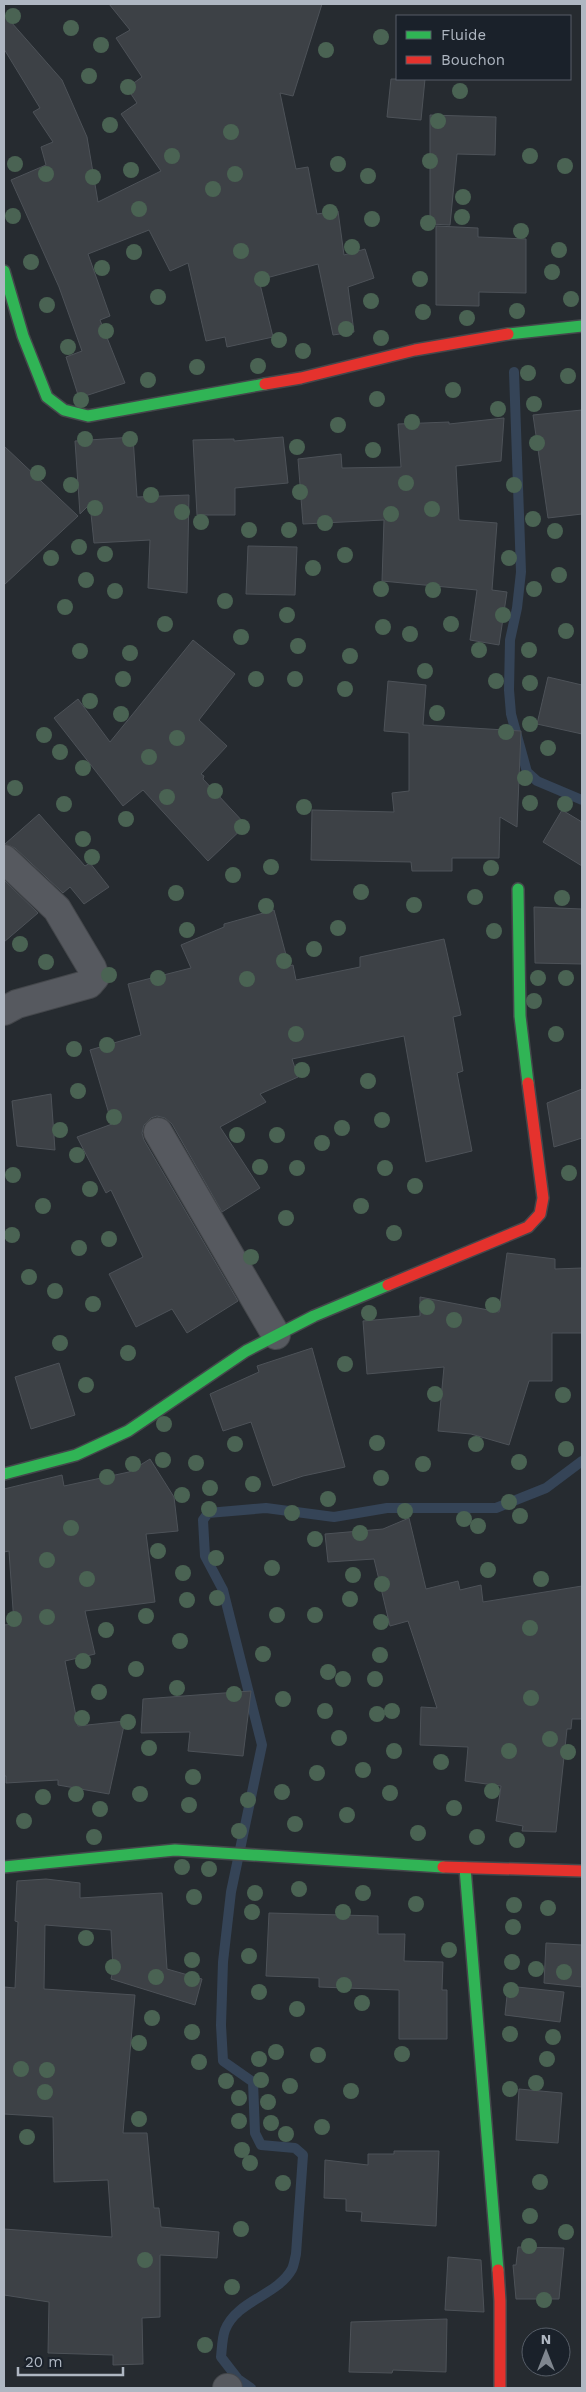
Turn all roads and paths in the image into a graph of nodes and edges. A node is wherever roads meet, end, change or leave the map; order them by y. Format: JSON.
{"nodes":[{"id":1,"x":4,"y":272,"type":"edge"},
{"id":2,"x":582,"y":326,"type":"edge"},
{"id":3,"x":4,"y":859,"type":"edge"},
{"id":4,"x":518,"y":889,"type":"dead end"},
{"id":5,"x":4,"y":1011,"type":"edge"},
{"id":6,"x":158,"y":1132,"type":"dead end"},
{"id":7,"x":276,"y":1335,"type":"junction"},
{"id":8,"x":4,"y":1474,"type":"edge"},
{"id":9,"x":4,"y":1867,"type":"edge"},
{"id":10,"x":465,"y":1868,"type":"junction"},
{"id":11,"x":582,"y":1871,"type":"edge"},
{"id":12,"x":500,"y":2388,"type":"edge"}],
"edges":[{"from":1,"to":2,"type":"street"},
{"from":3,"to":5,"type":"street"},
{"from":4,"to":7,"type":"street"},
{"from":6,"to":7,"type":"street"},
{"from":7,"to":8,"type":"street"},
{"from":9,"to":10,"type":"street"},
{"from":10,"to":11,"type":"street"},
{"from":10,"to":12,"type":"street"}]}
